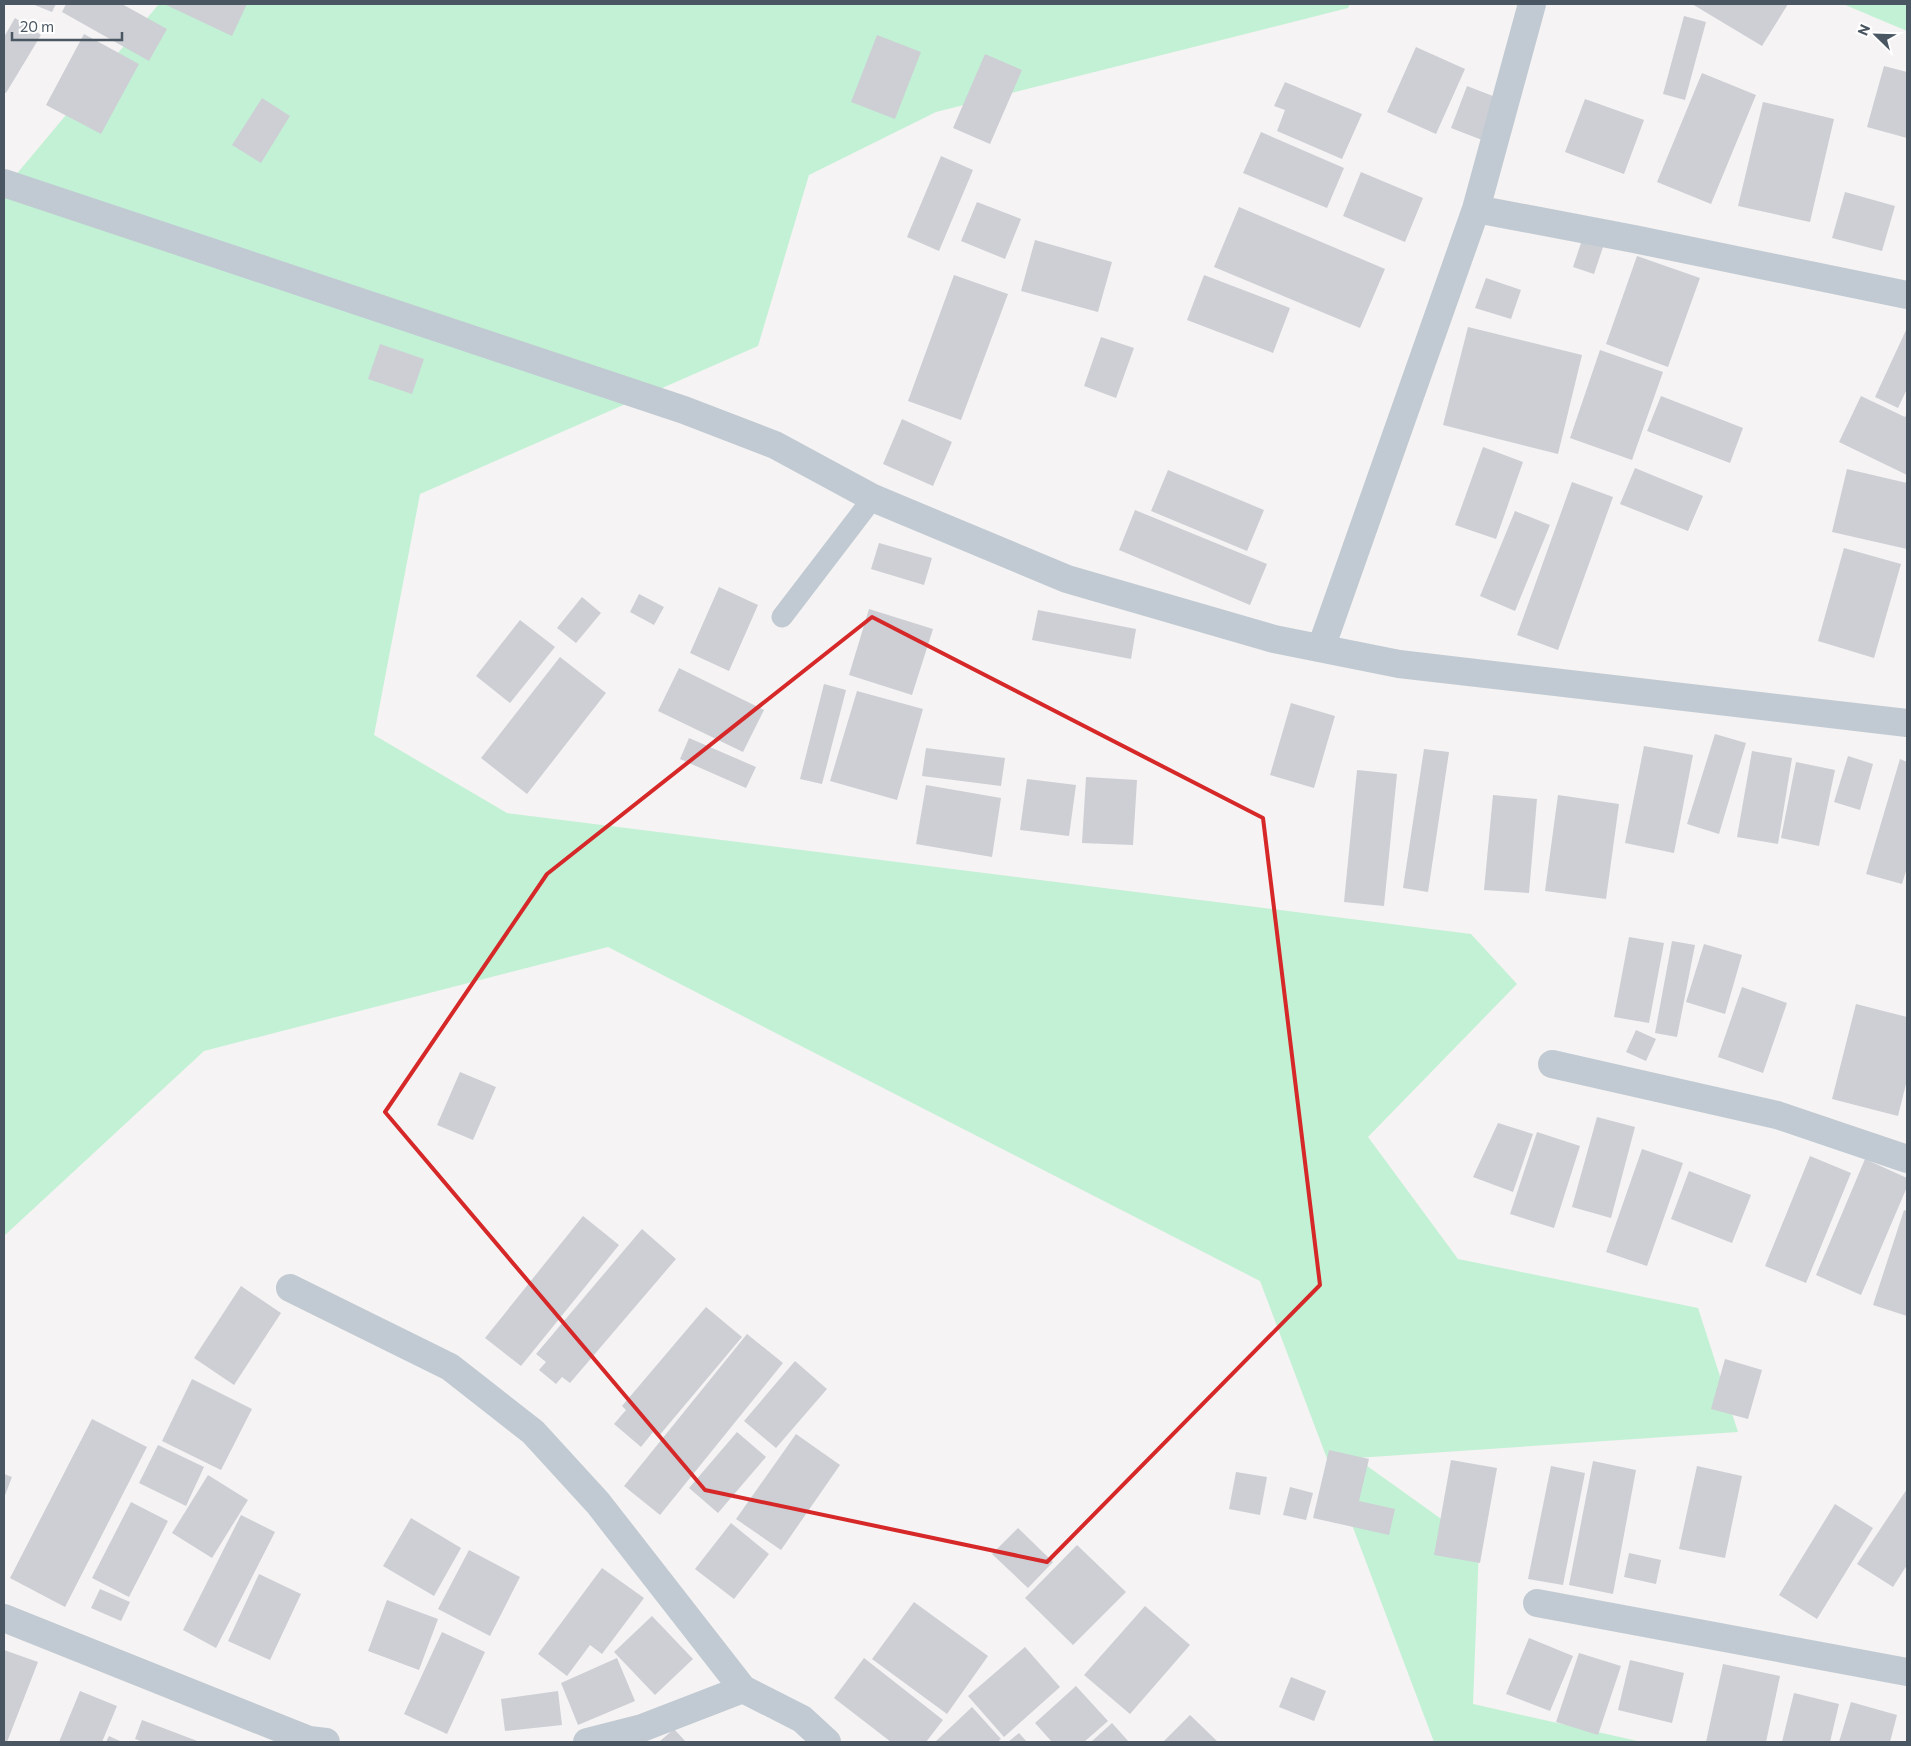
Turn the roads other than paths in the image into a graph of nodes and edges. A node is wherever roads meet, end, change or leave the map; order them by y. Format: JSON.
{"nodes":[{"id":1,"x":1532,"y":4,"type":"edge"},
{"id":2,"x":4,"y":183,"type":"edge"},
{"id":3,"x":1476,"y":209,"type":"junction"},
{"id":4,"x":1907,"y":295,"type":"edge"},
{"id":5,"x":873,"y":498,"type":"junction"},
{"id":6,"x":782,"y":617,"type":"dead end"},
{"id":7,"x":1321,"y":648,"type":"junction"},
{"id":8,"x":1907,"y":723,"type":"edge"},
{"id":9,"x":1552,"y":1064,"type":"dead end"},
{"id":10,"x":1907,"y":1159,"type":"edge"},
{"id":11,"x":290,"y":1288,"type":"dead end"},
{"id":12,"x":1537,"y":1604,"type":"dead end"},
{"id":13,"x":4,"y":1618,"type":"edge"},
{"id":14,"x":1907,"y":1672,"type":"edge"},
{"id":15,"x":743,"y":1689,"type":"junction"},
{"id":16,"x":326,"y":1742,"type":"edge"},
{"id":17,"x":586,"y":1742,"type":"edge"},
{"id":18,"x":827,"y":1742,"type":"edge"}],
"edges":[{"from":1,"to":3,"type":"street"},
{"from":2,"to":5,"type":"street"},
{"from":3,"to":4,"type":"street"},
{"from":3,"to":7,"type":"street"},
{"from":5,"to":6,"type":"lane"},
{"from":5,"to":7,"type":"street"},
{"from":7,"to":8,"type":"street"},
{"from":9,"to":10,"type":"street"},
{"from":11,"to":15,"type":"street"},
{"from":12,"to":14,"type":"street"},
{"from":13,"to":16,"type":"street"},
{"from":15,"to":17,"type":"street"},
{"from":15,"to":18,"type":"street"}]}
